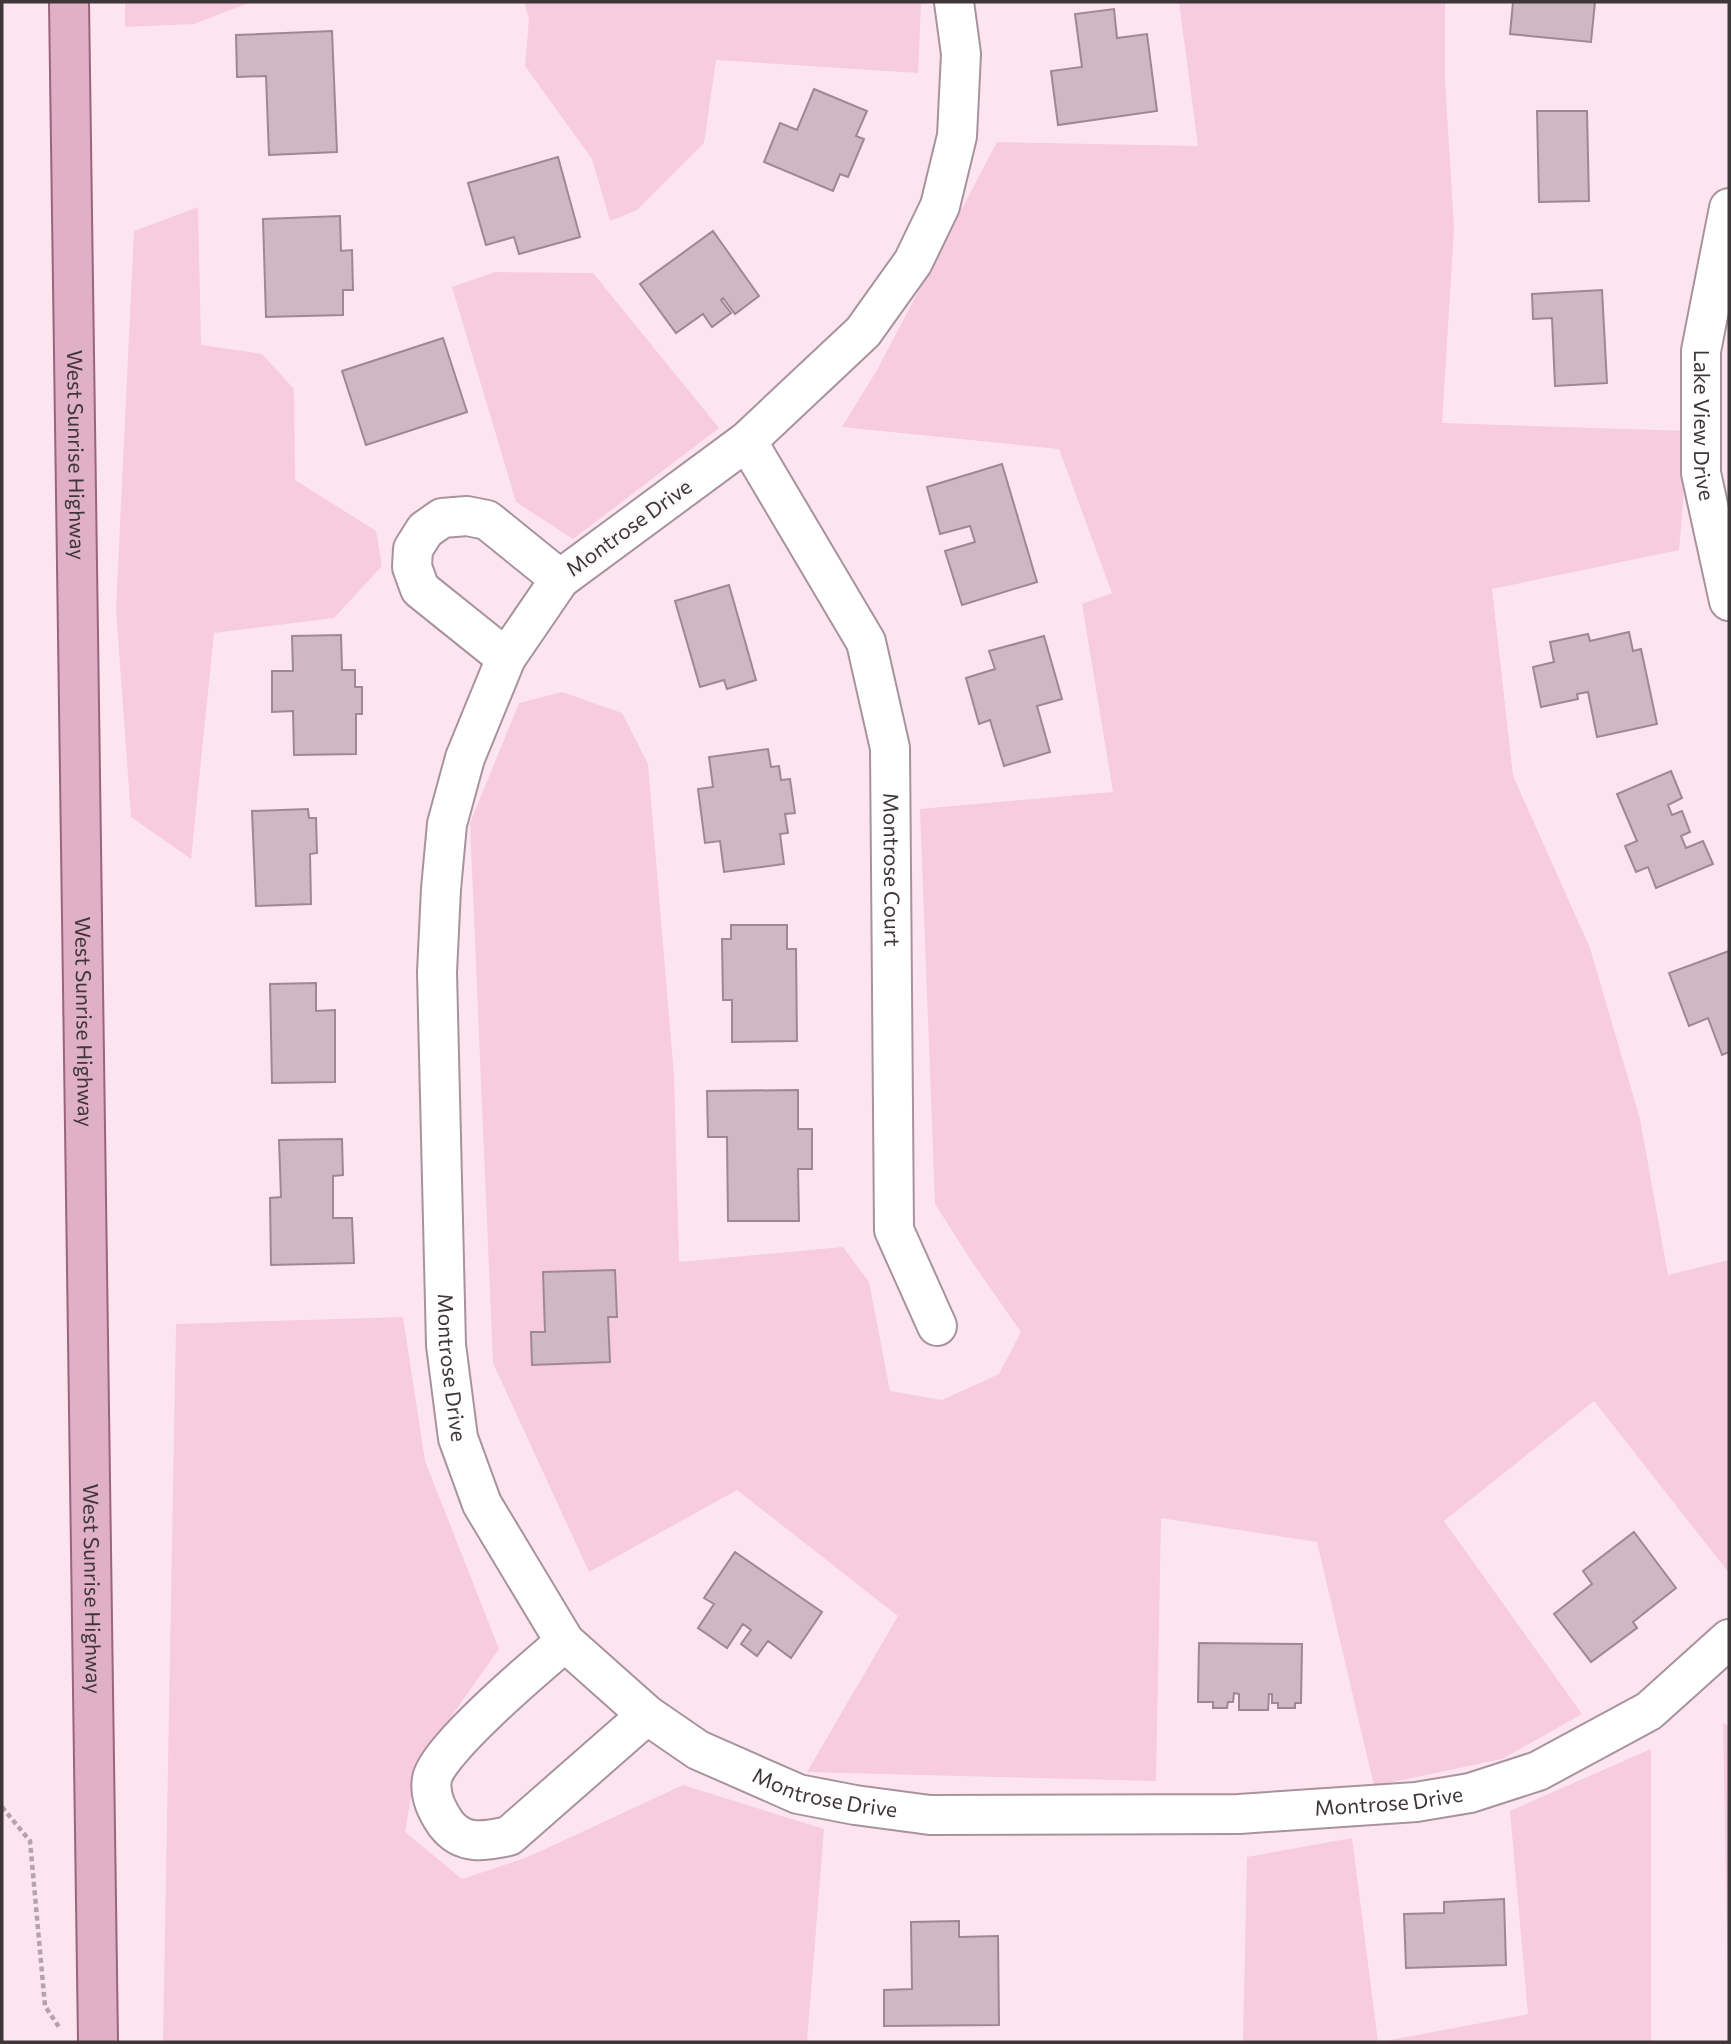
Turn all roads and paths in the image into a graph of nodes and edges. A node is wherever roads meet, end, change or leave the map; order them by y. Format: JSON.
{"nodes":[{"id":1,"x":69,"y":2,"type":"edge"},
{"id":2,"x":954,"y":2,"type":"edge"},
{"id":3,"x":1729,"y":208,"type":"edge"},
{"id":4,"x":747,"y":441,"type":"junction"},
{"id":5,"x":560,"y":579,"type":"junction"},
{"id":6,"x":1729,"y":601,"type":"edge"},
{"id":7,"x":506,"y":658,"type":"junction"},
{"id":8,"x":937,"y":1326,"type":"dead end"},
{"id":9,"x":1728,"y":1641,"type":"edge"},
{"id":10,"x":565,"y":1642,"type":"junction"},
{"id":11,"x":647,"y":1715,"type":"junction"},
{"id":12,"x":2,"y":1807,"type":"edge"},
{"id":13,"x":80,"y":2038,"type":"edge"}],
"edges":[{"from":1,"to":13,"type":"main road","name":"West Sunrise Highway"},
{"from":2,"to":4,"type":"street","name":"Montrose Drive"},
{"from":3,"to":6,"type":"street","name":"Lake View Drive"},
{"from":4,"to":5,"type":"street","name":"Montrose Drive"},
{"from":4,"to":8,"type":"street","name":"Montrose Court"},
{"from":5,"to":7,"type":"street","name":"Montrose Drive"},
{"from":5,"to":7,"type":"street"},
{"from":7,"to":10,"type":"street","name":"Montrose Drive"},
{"from":9,"to":11,"type":"street","name":"Montrose Drive"},
{"from":10,"to":11,"type":"street","name":"Montrose Drive"},
{"from":10,"to":11,"type":"street"},
{"from":12,"to":13,"type":"path"}]}
